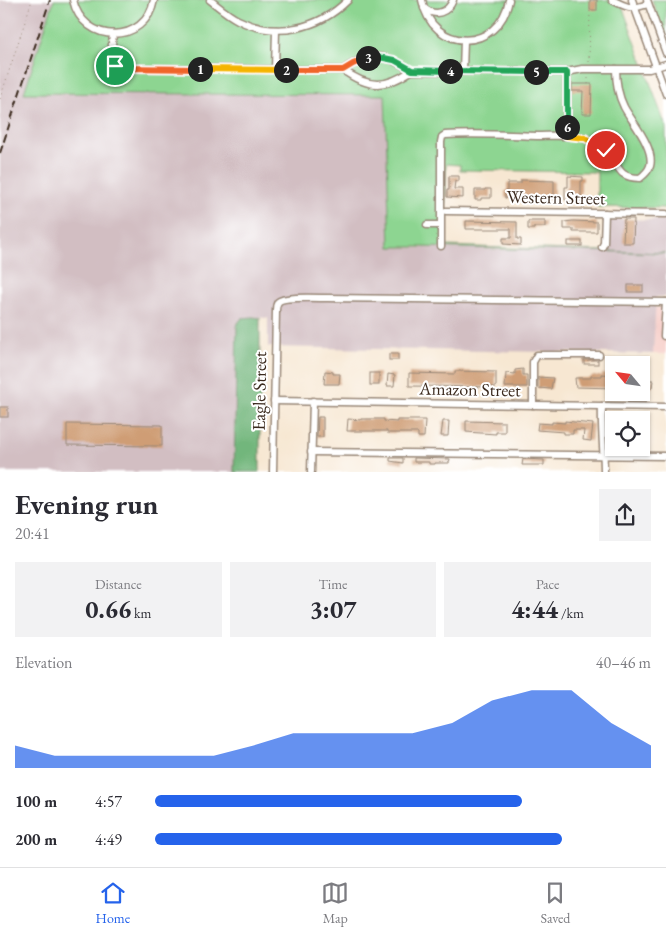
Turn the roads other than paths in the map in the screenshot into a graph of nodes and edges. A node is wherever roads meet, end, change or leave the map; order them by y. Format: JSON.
{"nodes":[{"id":1,"x":73,"y":0,"type":"edge"},
{"id":2,"x":154,"y":0,"type":"edge"},
{"id":3,"x":210,"y":0,"type":"edge"},
{"id":4,"x":348,"y":0,"type":"edge"},
{"id":5,"x":453,"y":0,"type":"edge"},
{"id":6,"x":509,"y":0,"type":"edge"},
{"id":7,"x":612,"y":0,"type":"edge"},
{"id":8,"x":632,"y":0,"type":"edge"},
{"id":9,"x":648,"y":2,"type":"edge"},
{"id":10,"x":423,"y":3,"type":"edge"},
{"id":11,"x":635,"y":8,"type":"junction"},
{"id":12,"x":276,"y":30,"type":"junction"},
{"id":13,"x":113,"y":34,"type":"junction"},
{"id":14,"x":464,"y":40,"type":"junction"},
{"id":15,"x":666,"y":53,"type":"edge"},
{"id":16,"x":666,"y":64,"type":"edge"},
{"id":17,"x":656,"y":67,"type":"junction"},
{"id":18,"x":616,"y":69,"type":"junction"},
{"id":19,"x":275,"y":70,"type":"junction"},
{"id":20,"x":343,"y":70,"type":"junction"},
{"id":21,"x":412,"y":70,"type":"junction"},
{"id":22,"x":462,"y":71,"type":"junction"},
{"id":23,"x":567,"y":72,"type":"junction"},
{"id":24,"x":666,"y":94,"type":"edge"},
{"id":25,"x":567,"y":136,"type":"junction"},
{"id":26,"x":446,"y":211,"type":"dead end"},
{"id":27,"x":605,"y":213,"type":"junction"},
{"id":28,"x":666,"y":214,"type":"edge"},
{"id":29,"x":428,"y":224,"type":"dead end"},
{"id":30,"x":440,"y":225,"type":"junction"},
{"id":31,"x":441,"y":246,"type":"dead end"},
{"id":32,"x":602,"y":247,"type":"dead end"},
{"id":33,"x":666,"y":302,"type":"edge"},
{"id":34,"x":664,"y":336,"type":"dead end"},
{"id":35,"x":599,"y":355,"type":"dead end"},
{"id":36,"x":274,"y":401,"type":"junction"},
{"id":37,"x":313,"y":401,"type":"junction"},
{"id":38,"x":533,"y":405,"type":"junction"},
{"id":39,"x":602,"y":406,"type":"junction"},
{"id":40,"x":666,"y":407,"type":"edge"},
{"id":41,"x":312,"y":452,"type":"junction"},
{"id":42,"x":604,"y":456,"type":"junction"},
{"id":43,"x":666,"y":456,"type":"edge"},
{"id":44,"x":273,"y":472,"type":"edge"},
{"id":45,"x":311,"y":472,"type":"edge"},
{"id":46,"x":604,"y":472,"type":"edge"}],
"edges":[{"from":1,"to":13,"type":"street"},
{"from":2,"to":13,"type":"street"},
{"from":3,"to":12,"type":"street"},
{"from":4,"to":12,"type":"street"},
{"from":5,"to":10,"type":"street"},
{"from":6,"to":14,"type":"street"},
{"from":7,"to":11,"type":"street"},
{"from":8,"to":11,"type":"street"},
{"from":9,"to":11,"type":"street"},
{"from":9,"to":15,"type":"street"},
{"from":10,"to":14,"type":"street"},
{"from":11,"to":17,"type":"street"},
{"from":12,"to":19,"type":"street"},
{"from":13,"to":19,"type":"street"},
{"from":14,"to":22,"type":"street"},
{"from":16,"to":17,"type":"street"},
{"from":17,"to":18,"type":"street"},
{"from":17,"to":24,"type":"street"},
{"from":18,"to":23,"type":"street"},
{"from":18,"to":25,"type":"street"},
{"from":19,"to":20,"type":"street"},
{"from":20,"to":21,"type":"street"},
{"from":20,"to":21,"type":"street"},
{"from":21,"to":22,"type":"street"},
{"from":22,"to":23,"type":"street"},
{"from":23,"to":25,"type":"street"},
{"from":25,"to":30,"type":"street"},
{"from":26,"to":27,"type":"street","name":"Western Street"},
{"from":27,"to":28,"type":"street","name":"Western Street"},
{"from":27,"to":32,"type":"street"},
{"from":29,"to":30,"type":"street"},
{"from":30,"to":31,"type":"street"},
{"from":33,"to":34,"type":"street"},
{"from":33,"to":36,"type":"street","name":"Eagle Street"},
{"from":35,"to":38,"type":"street"},
{"from":36,"to":37,"type":"street","name":"Amazon Street"},
{"from":36,"to":44,"type":"street","name":"Eagle Street"},
{"from":37,"to":38,"type":"street","name":"Amazon Street"},
{"from":37,"to":41,"type":"street"},
{"from":38,"to":39,"type":"street","name":"Amazon Street"},
{"from":39,"to":40,"type":"street","name":"Amazon Street"},
{"from":39,"to":42,"type":"street"},
{"from":41,"to":42,"type":"street"},
{"from":41,"to":45,"type":"street"},
{"from":42,"to":43,"type":"street"},
{"from":42,"to":46,"type":"street"}]}
